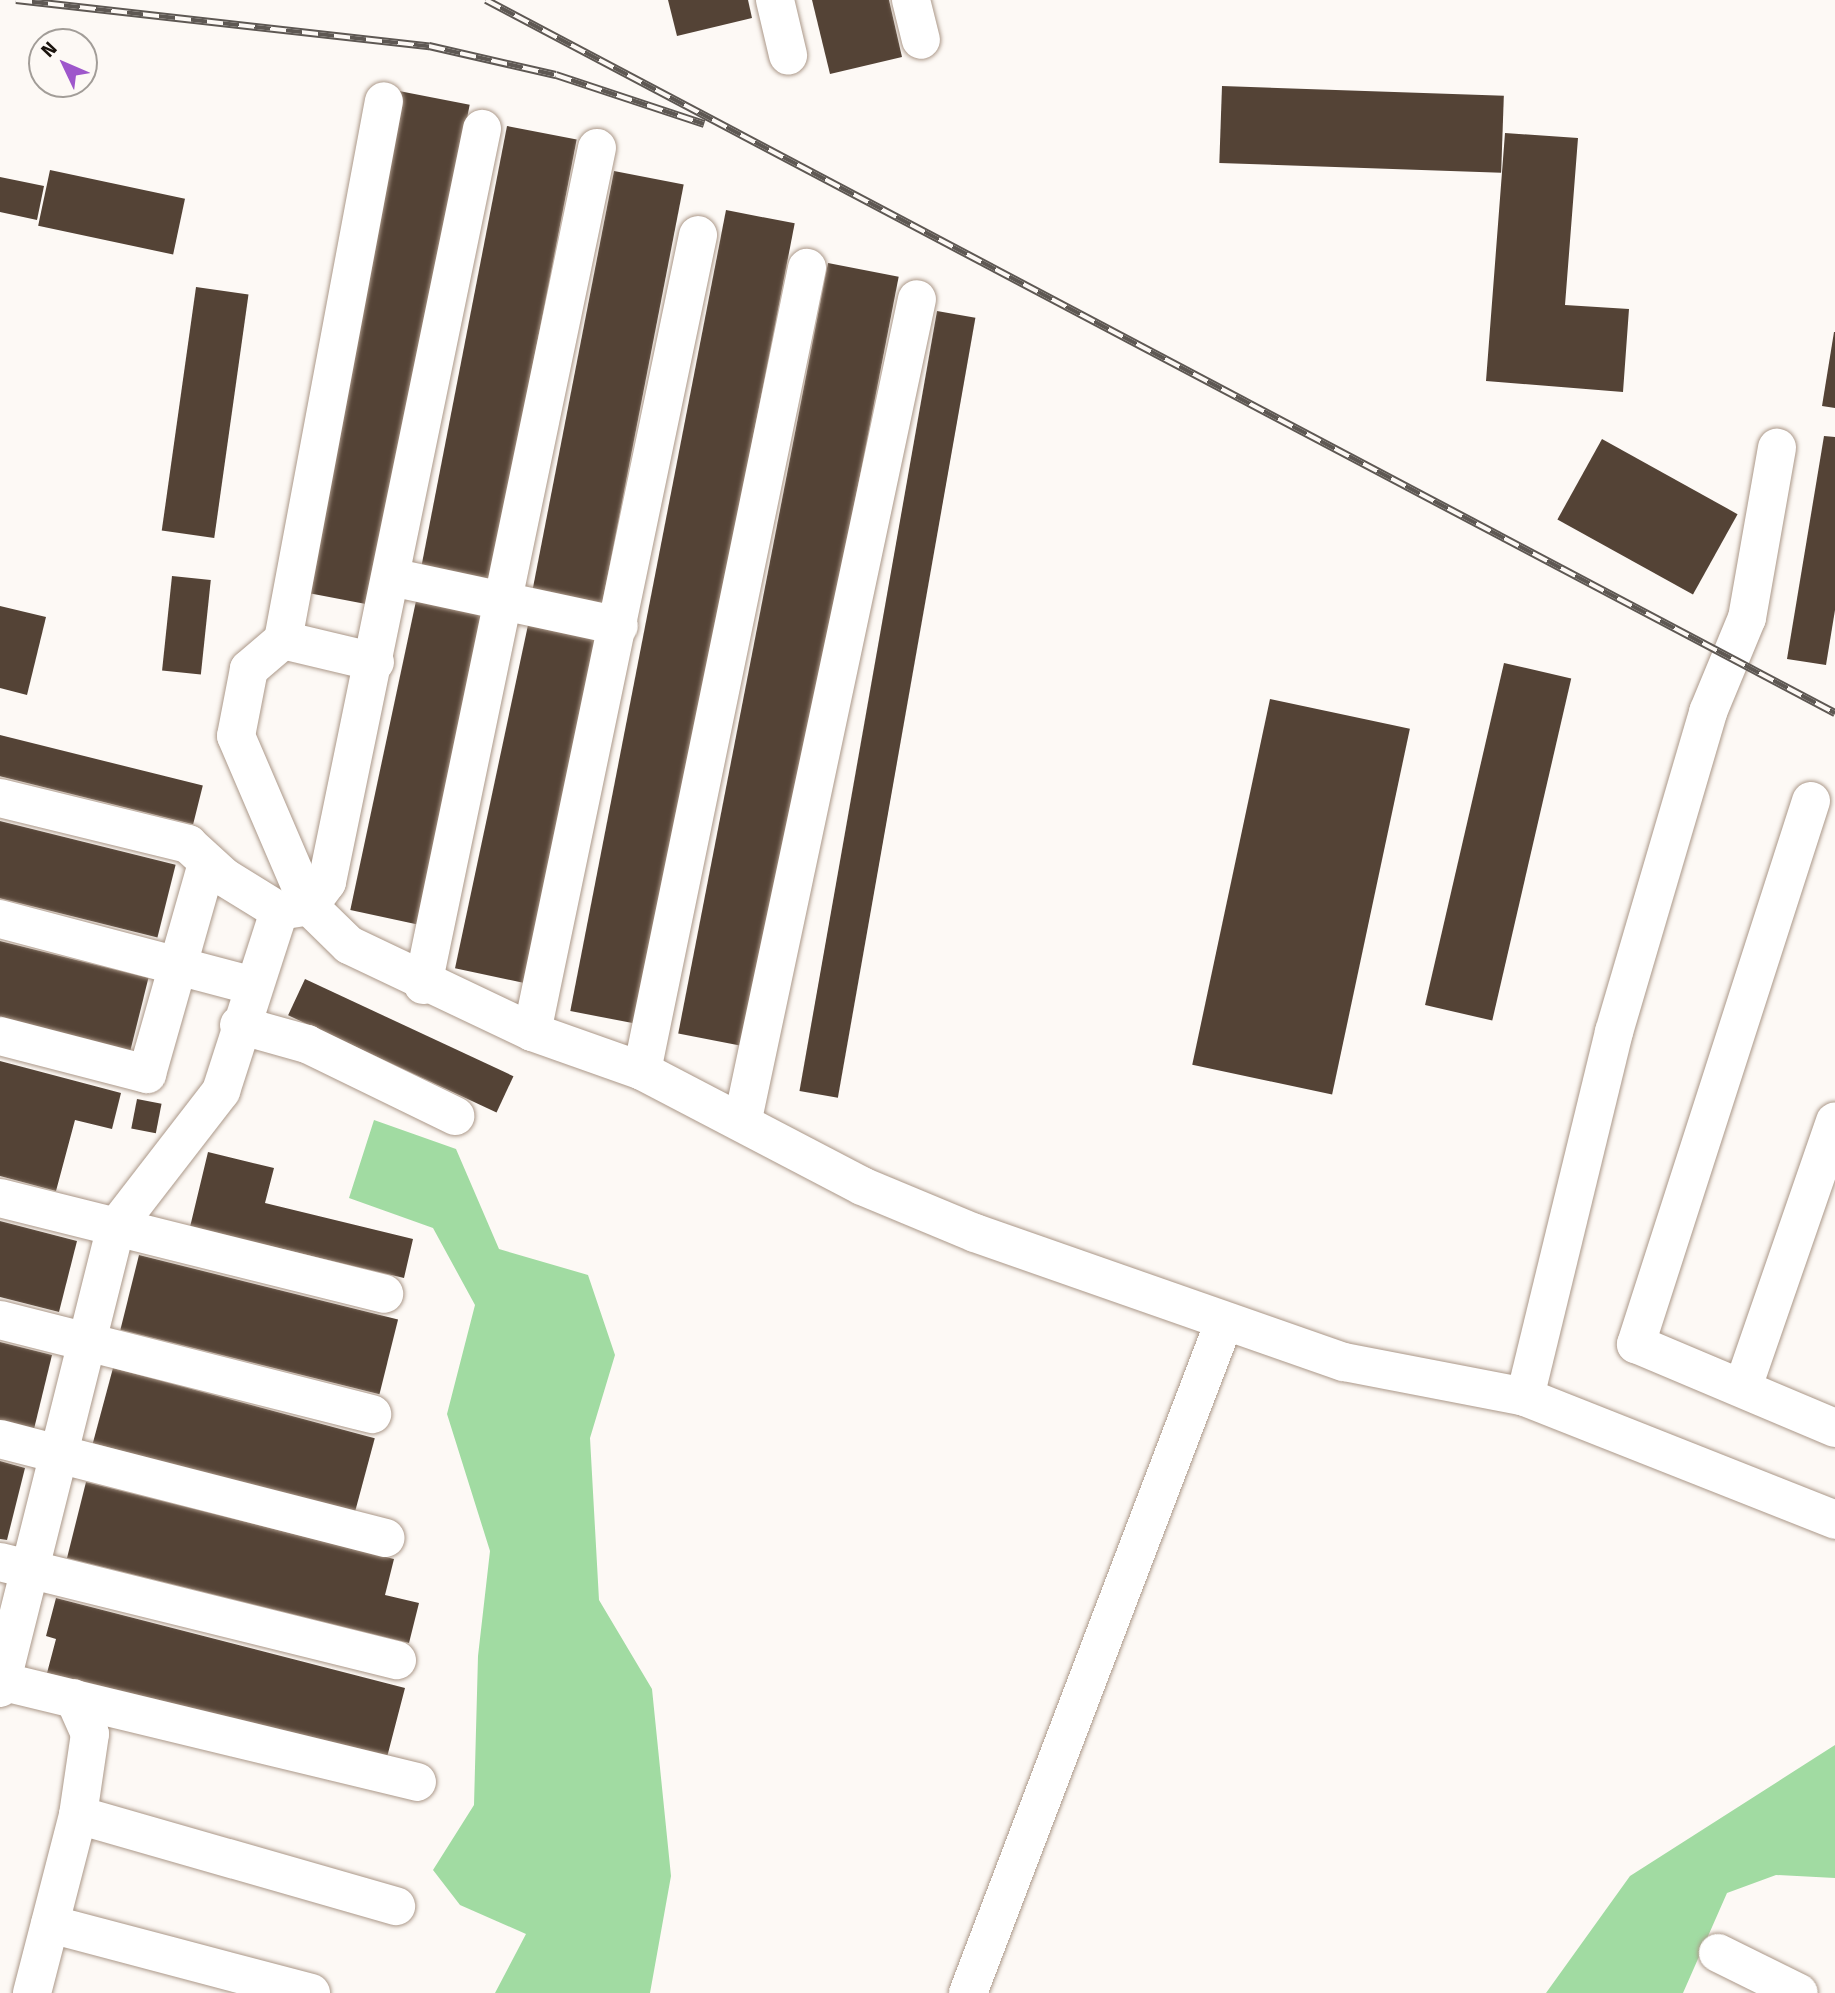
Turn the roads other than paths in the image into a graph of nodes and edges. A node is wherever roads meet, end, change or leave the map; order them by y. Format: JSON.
{"nodes":[{"id":1,"x":775,"y":0,"type":"edge"},
{"id":2,"x":912,"y":0,"type":"edge"},
{"id":3,"x":921,"y":40,"type":"dead end"},
{"id":4,"x":788,"y":55,"type":"dead end"},
{"id":5,"x":384,"y":101,"type":"dead end"},
{"id":6,"x":482,"y":129,"type":"dead end"},
{"id":7,"x":597,"y":148,"type":"dead end"},
{"id":8,"x":698,"y":235,"type":"dead end"},
{"id":9,"x":807,"y":268,"type":"dead end"},
{"id":10,"x":917,"y":299,"type":"dead end"},
{"id":11,"x":1777,"y":448,"type":"dead end"},
{"id":12,"x":391,"y":577,"type":"junction"},
{"id":13,"x":501,"y":601,"type":"junction"},
{"id":14,"x":619,"y":626,"type":"junction"},
{"id":15,"x":283,"y":640,"type":"junction"},
{"id":16,"x":375,"y":662,"type":"junction"},
{"id":17,"x":0,"y":798,"type":"edge"},
{"id":18,"x":1811,"y":802,"type":"dead end"},
{"id":19,"x":206,"y":863,"type":"junction"},
{"id":20,"x":294,"y":908,"type":"junction"},
{"id":21,"x":0,"y":919,"type":"edge"},
{"id":22,"x":177,"y":965,"type":"junction"},
{"id":23,"x":250,"y":985,"type":"junction"},
{"id":24,"x":422,"y":985,"type":"junction"},
{"id":25,"x":239,"y":1025,"type":"junction"},
{"id":26,"x":532,"y":1032,"type":"junction"},
{"id":27,"x":0,"y":1036,"type":"edge"},
{"id":28,"x":642,"y":1071,"type":"junction"},
{"id":29,"x":455,"y":1116,"type":"dead end"},
{"id":30,"x":743,"y":1119,"type":"junction"},
{"id":31,"x":1835,"y":1121,"type":"edge"},
{"id":32,"x":0,"y":1198,"type":"edge"},
{"id":33,"x":116,"y":1227,"type":"junction"},
{"id":34,"x":384,"y":1294,"type":"dead end"},
{"id":35,"x":0,"y":1320,"type":"edge"},
{"id":36,"x":1223,"y":1325,"type":"junction"},
{"id":37,"x":87,"y":1343,"type":"junction"},
{"id":38,"x":1743,"y":1387,"type":"junction"},
{"id":39,"x":1525,"y":1397,"type":"junction"},
{"id":40,"x":372,"y":1413,"type":"dead end"},
{"id":41,"x":1835,"y":1428,"type":"edge"},
{"id":42,"x":0,"y":1439,"type":"edge"},
{"id":43,"x":60,"y":1454,"type":"junction"},
{"id":44,"x":1835,"y":1520,"type":"edge"},
{"id":45,"x":385,"y":1538,"type":"dead end"},
{"id":46,"x":15,"y":1566,"type":"edge"},
{"id":47,"x":397,"y":1660,"type":"dead end"},
{"id":48,"x":1,"y":1683,"type":"edge"},
{"id":49,"x":74,"y":1698,"type":"junction"},
{"id":50,"x":417,"y":1782,"type":"dead end"},
{"id":51,"x":78,"y":1815,"type":"junction"},
{"id":52,"x":396,"y":1906,"type":"dead end"},
{"id":53,"x":50,"y":1924,"type":"junction"},
{"id":54,"x":1718,"y":1953,"type":"dead end"},
{"id":55,"x":32,"y":1993,"type":"edge"},
{"id":56,"x":311,"y":1993,"type":"edge"},
{"id":57,"x":968,"y":1993,"type":"edge"},
{"id":58,"x":1799,"y":1993,"type":"edge"}],
"edges":[{"from":1,"to":4,"type":"street"},
{"from":2,"to":3,"type":"street"},
{"from":5,"to":15,"type":"street"},
{"from":6,"to":12,"type":"street"},
{"from":7,"to":13,"type":"street"},
{"from":8,"to":14,"type":"street"},
{"from":9,"to":28,"type":"street"},
{"from":10,"to":30,"type":"street"},
{"from":11,"to":39,"type":"street"},
{"from":12,"to":13,"type":"street"},
{"from":12,"to":16,"type":"street"},
{"from":13,"to":14,"type":"street"},
{"from":13,"to":24,"type":"street"},
{"from":14,"to":26,"type":"street"},
{"from":15,"to":16,"type":"street"},
{"from":15,"to":20,"type":"street"},
{"from":16,"to":20,"type":"street"},
{"from":17,"to":19,"type":"street"},
{"from":18,"to":38,"type":"street"},
{"from":19,"to":20,"type":"street"},
{"from":19,"to":22,"type":"street"},
{"from":20,"to":23,"type":"street"},
{"from":20,"to":24,"type":"street"},
{"from":21,"to":22,"type":"street"},
{"from":22,"to":23,"type":"street"},
{"from":22,"to":27,"type":"street"},
{"from":23,"to":25,"type":"street"},
{"from":24,"to":26,"type":"street"},
{"from":25,"to":29,"type":"street"},
{"from":25,"to":33,"type":"street"},
{"from":26,"to":28,"type":"street"},
{"from":28,"to":30,"type":"street"},
{"from":30,"to":36,"type":"street"},
{"from":31,"to":38,"type":"street"},
{"from":32,"to":33,"type":"street"},
{"from":33,"to":34,"type":"street"},
{"from":33,"to":37,"type":"street"},
{"from":35,"to":37,"type":"street"},
{"from":36,"to":39,"type":"street"},
{"from":36,"to":57,"type":"street"},
{"from":37,"to":40,"type":"street"},
{"from":37,"to":43,"type":"street"},
{"from":38,"to":41,"type":"street"},
{"from":39,"to":44,"type":"street"},
{"from":42,"to":43,"type":"street"},
{"from":43,"to":45,"type":"street"},
{"from":43,"to":46,"type":"street"},
{"from":46,"to":47,"type":"street"},
{"from":46,"to":48,"type":"street"},
{"from":48,"to":49,"type":"street"},
{"from":49,"to":50,"type":"street"},
{"from":49,"to":51,"type":"street"},
{"from":51,"to":52,"type":"street"},
{"from":51,"to":53,"type":"street"},
{"from":53,"to":55,"type":"street"},
{"from":53,"to":56,"type":"street"},
{"from":54,"to":58,"type":"street"}]}
